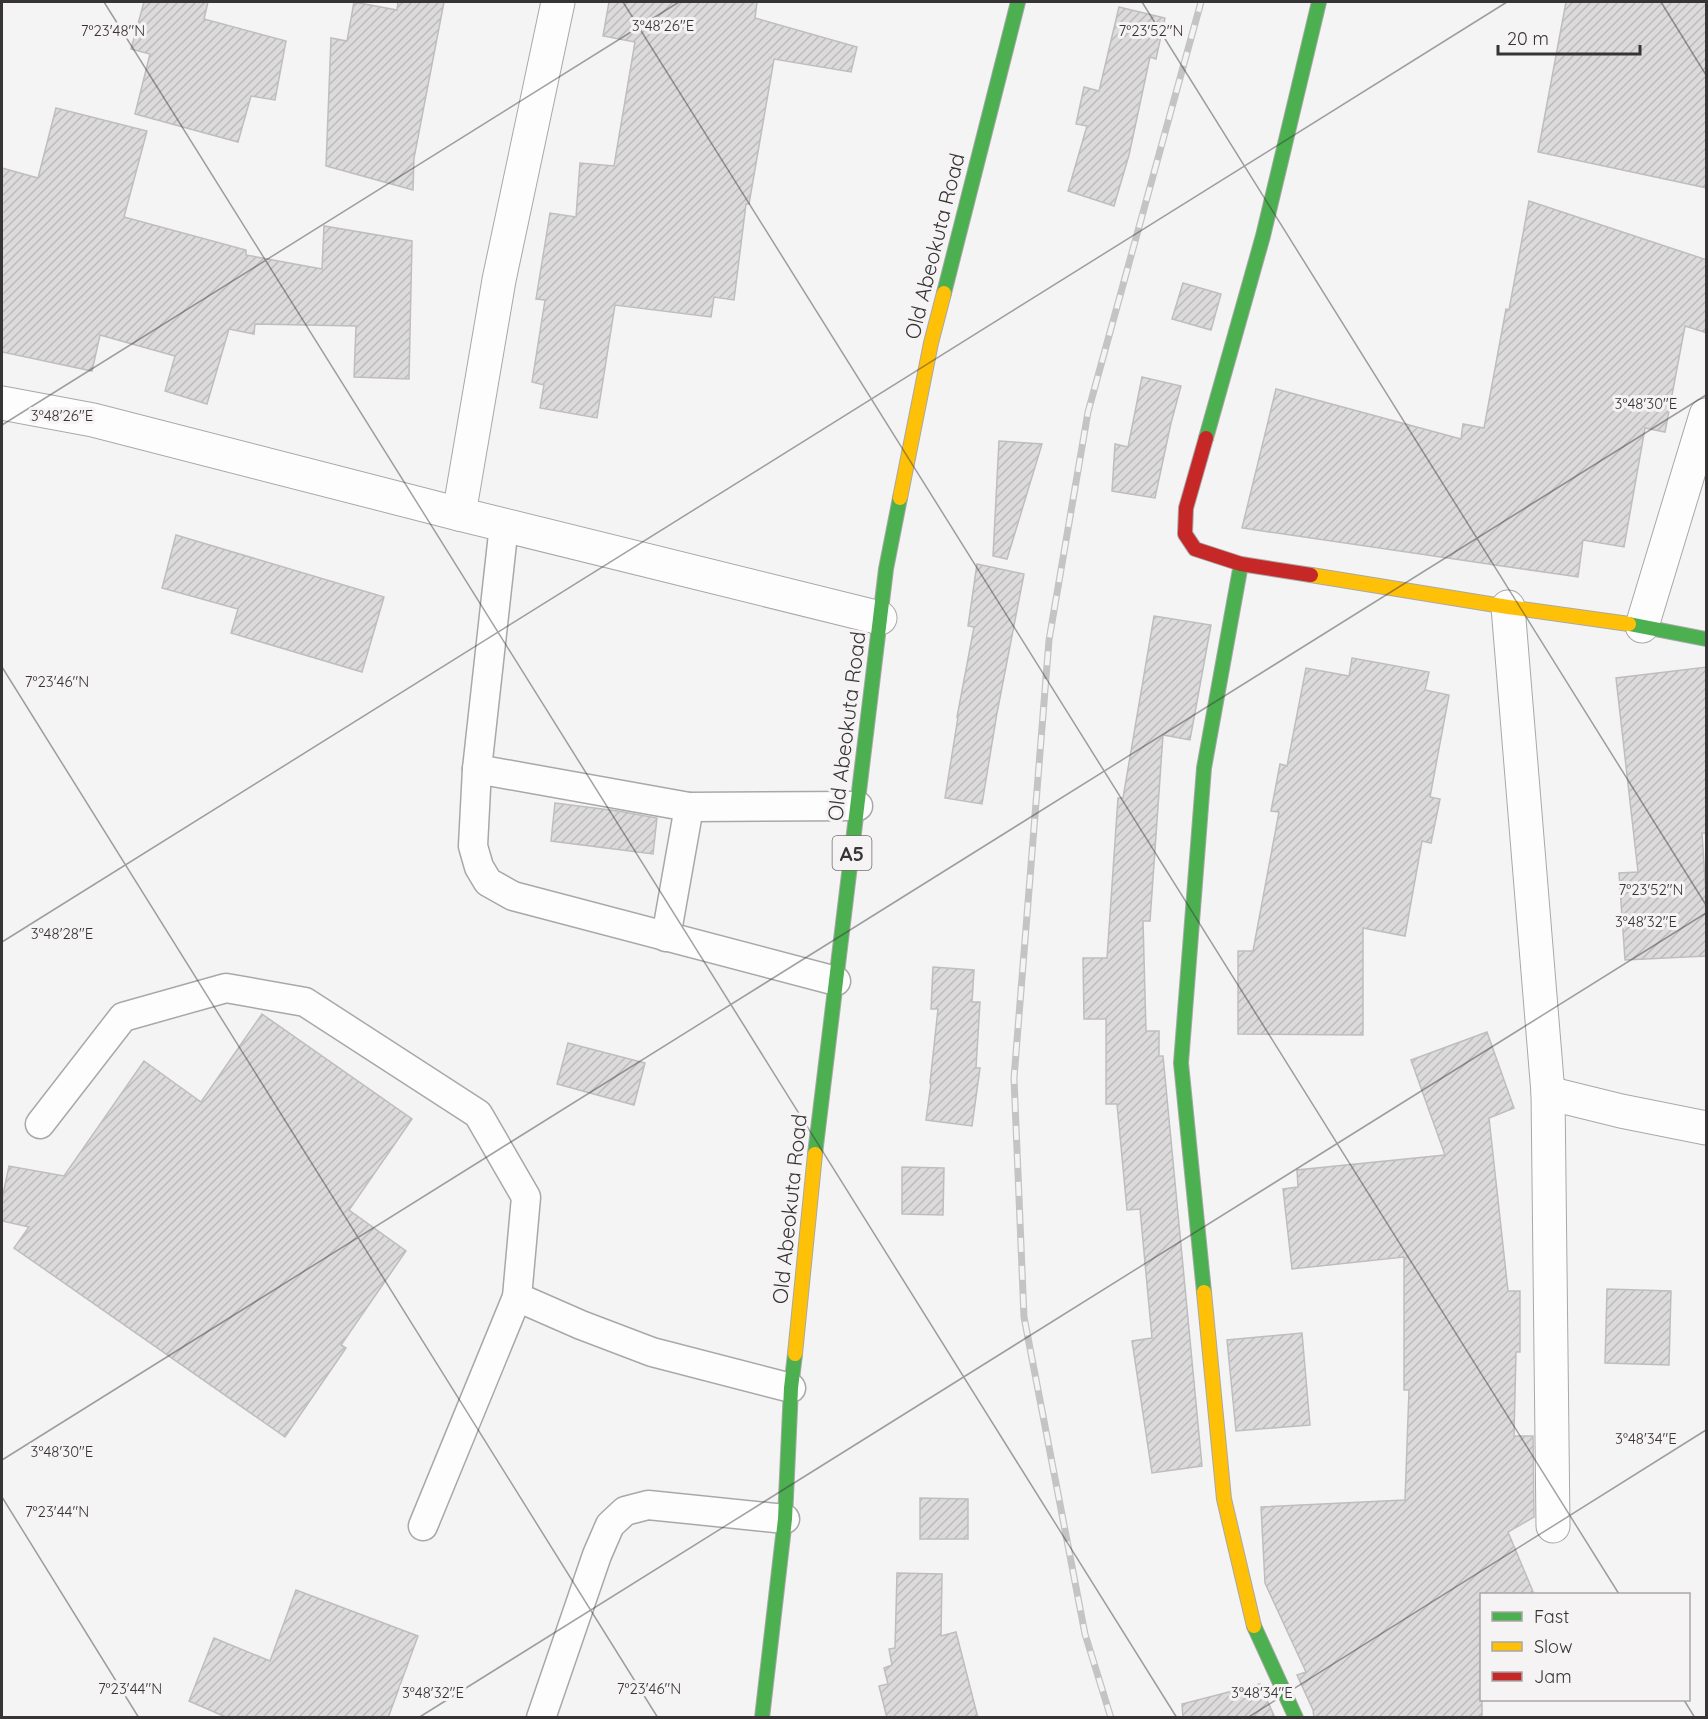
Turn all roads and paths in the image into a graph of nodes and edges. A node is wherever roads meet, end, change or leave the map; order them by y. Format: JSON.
{"nodes":[{"id":1,"x":558,"y":2,"type":"edge"},
{"id":2,"x":1018,"y":2,"type":"edge"},
{"id":3,"x":1319,"y":2,"type":"edge"},
{"id":4,"x":2,"y":403,"type":"edge"},
{"id":5,"x":1707,"y":415,"type":"edge"},
{"id":6,"x":459,"y":514,"type":"junction"},
{"id":7,"x":504,"y":525,"type":"junction"},
{"id":8,"x":1241,"y":564,"type":"junction"},
{"id":9,"x":1508,"y":607,"type":"junction"},
{"id":10,"x":880,"y":618,"type":"junction"},
{"id":11,"x":1642,"y":626,"type":"junction"},
{"id":12,"x":1707,"y":639,"type":"edge"},
{"id":13,"x":477,"y":769,"type":"junction"},
{"id":14,"x":858,"y":806,"type":"junction"},
{"id":15,"x":689,"y":807,"type":"junction"},
{"id":16,"x":666,"y":937,"type":"junction"},
{"id":17,"x":836,"y":981,"type":"junction"},
{"id":18,"x":1548,"y":1092,"type":"junction"},
{"id":19,"x":40,"y":1124,"type":"dead end"},
{"id":20,"x":1707,"y":1128,"type":"edge"},
{"id":21,"x":517,"y":1297,"type":"junction"},
{"id":22,"x":791,"y":1388,"type":"junction"},
{"id":23,"x":785,"y":1519,"type":"junction"},
{"id":24,"x":1553,"y":1526,"type":"dead end"},
{"id":25,"x":423,"y":1527,"type":"dead end"},
{"id":26,"x":541,"y":1718,"type":"edge"},
{"id":27,"x":762,"y":1718,"type":"edge"},
{"id":28,"x":1296,"y":1718,"type":"edge"}],
"edges":[{"from":1,"to":6,"type":"street"},
{"from":2,"to":10,"type":"main road","name":"Old Abeokuta Road","number":"A5"},
{"from":3,"to":8,"type":"main road"},
{"from":4,"to":6,"type":"street"},
{"from":5,"to":11,"type":"street"},
{"from":6,"to":7,"type":"street"},
{"from":7,"to":10,"type":"street"},
{"from":7,"to":13,"type":"lane"},
{"from":8,"to":9,"type":"main road"},
{"from":8,"to":28,"type":"main road"},
{"from":9,"to":11,"type":"main road"},
{"from":9,"to":18,"type":"street"},
{"from":10,"to":14,"type":"main road","name":"Old Abeokuta Road","number":"A5"},
{"from":11,"to":12,"type":"main road"},
{"from":13,"to":15,"type":"lane"},
{"from":13,"to":16,"type":"lane"},
{"from":14,"to":15,"type":"lane"},
{"from":14,"to":17,"type":"main road","name":"Old Abeokuta Road","number":"A5"},
{"from":15,"to":16,"type":"lane"},
{"from":16,"to":17,"type":"lane"},
{"from":17,"to":22,"type":"main road","name":"Old Abeokuta Road","number":"A5"},
{"from":18,"to":20,"type":"street"},
{"from":18,"to":24,"type":"street"},
{"from":19,"to":21,"type":"lane"},
{"from":21,"to":22,"type":"lane"},
{"from":21,"to":25,"type":"lane"},
{"from":22,"to":23,"type":"main road","name":"Old Abeokuta Road","number":"A5"},
{"from":23,"to":26,"type":"lane"},
{"from":23,"to":27,"type":"main road","name":"Old Abeokuta Road","number":"A5"}]}
